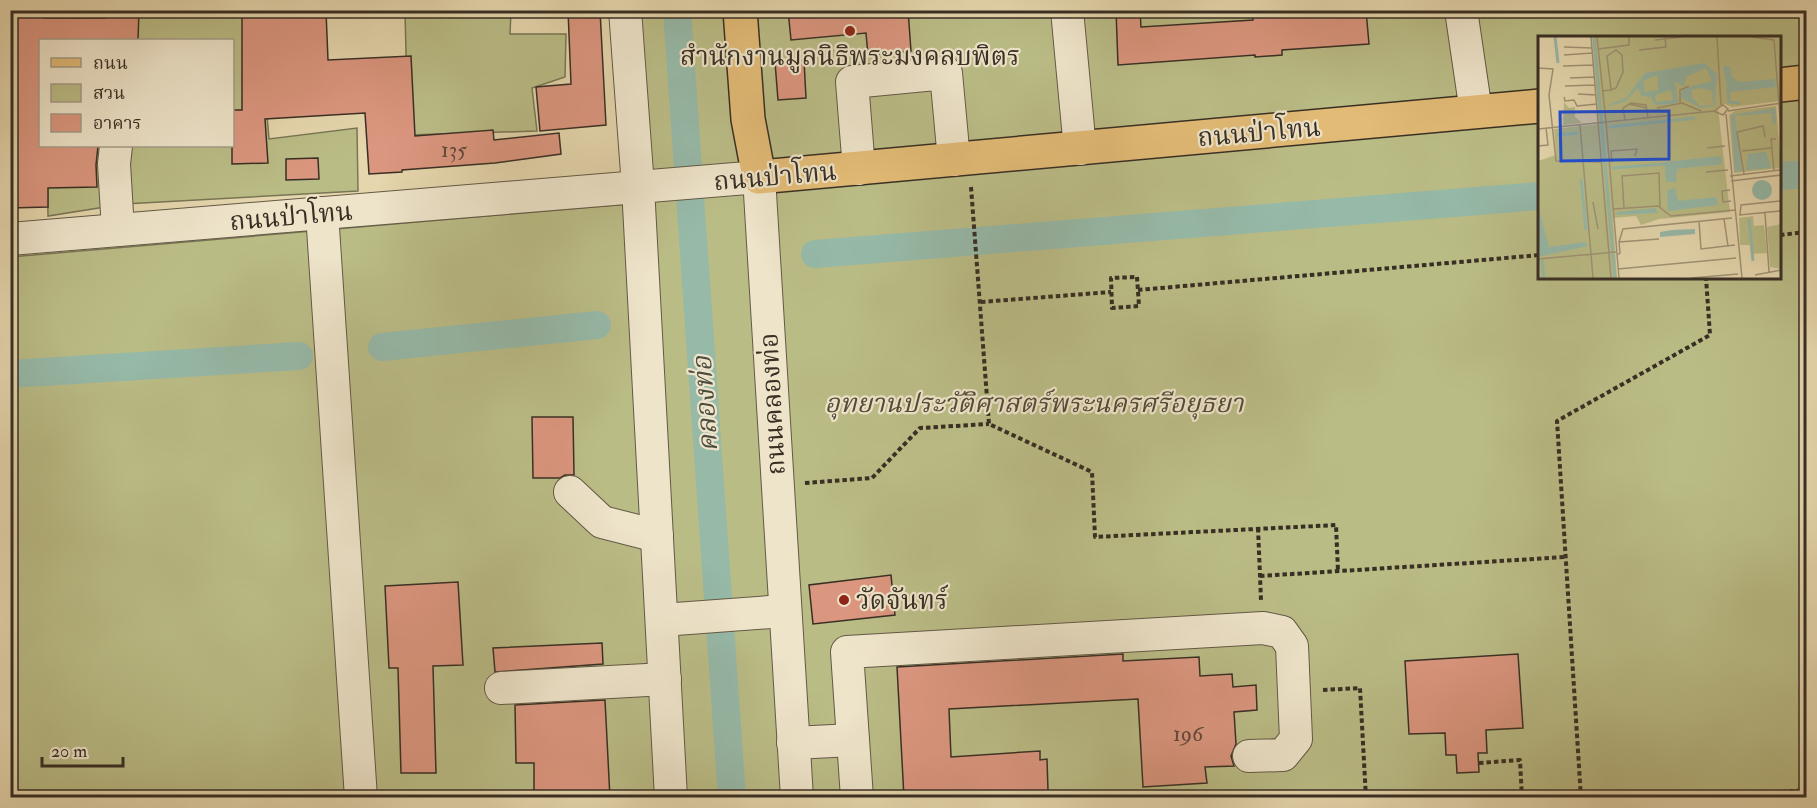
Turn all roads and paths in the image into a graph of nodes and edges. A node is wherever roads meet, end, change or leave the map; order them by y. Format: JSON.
{"nodes":[{"id":1,"x":625,"y":10,"type":"edge"},
{"id":2,"x":740,"y":10,"type":"edge"},
{"id":3,"x":1067,"y":10,"type":"edge"},
{"id":4,"x":1461,"y":10,"type":"edge"},
{"id":5,"x":1806,"y":82,"type":"edge"},
{"id":6,"x":1781,"y":85,"type":"edge"},
{"id":7,"x":1538,"y":106,"type":"edge"},
{"id":8,"x":1476,"y":112,"type":"junction"},
{"id":9,"x":116,"y":147,"type":"edge"},
{"id":10,"x":1080,"y":149,"type":"junction"},
{"id":11,"x":954,"y":160,"type":"junction"},
{"id":12,"x":859,"y":169,"type":"junction"},
{"id":13,"x":745,"y":179,"type":"junction"},
{"id":14,"x":645,"y":186,"type":"junction"},
{"id":15,"x":322,"y":213,"type":"junction"},
{"id":16,"x":974,"y":218,"type":"dead end"},
{"id":17,"x":118,"y":230,"type":"junction"},
{"id":18,"x":1806,"y":232,"type":"edge"},
{"id":19,"x":1781,"y":235,"type":"edge"},
{"id":20,"x":10,"y":239,"type":"edge"},
{"id":21,"x":1538,"y":255,"type":"edge"},
{"id":22,"x":1706,"y":279,"type":"edge"},
{"id":23,"x":1138,"y":290,"type":"junction"},
{"id":24,"x":1112,"y":292,"type":"junction"},
{"id":25,"x":981,"y":302,"type":"junction"},
{"id":26,"x":989,"y":424,"type":"junction"},
{"id":27,"x":777,"y":485,"type":"junction"},
{"id":28,"x":570,"y":492,"type":"dead end"},
{"id":29,"x":1258,"y":528,"type":"junction"},
{"id":30,"x":657,"y":536,"type":"junction"},
{"id":31,"x":1565,"y":557,"type":"junction"},
{"id":32,"x":1338,"y":571,"type":"junction"},
{"id":33,"x":1260,"y":576,"type":"junction"},
{"id":34,"x":776,"y":612,"type":"junction"},
{"id":35,"x":669,"y":620,"type":"junction"},
{"id":36,"x":1263,"y":628,"type":"junction"},
{"id":37,"x":664,"y":679,"type":"junction"},
{"id":38,"x":501,"y":688,"type":"dead end"},
{"id":39,"x":1294,"y":692,"type":"junction"},
{"id":40,"x":853,"y":740,"type":"junction"},
{"id":41,"x":794,"y":743,"type":"junction"},
{"id":42,"x":1249,"y":756,"type":"dead end"},
{"id":43,"x":1479,"y":763,"type":"dead end"},
{"id":44,"x":1806,"y":790,"type":"edge"},
{"id":45,"x":361,"y":798,"type":"edge"},
{"id":46,"x":671,"y":798,"type":"edge"},
{"id":47,"x":797,"y":798,"type":"edge"},
{"id":48,"x":857,"y":798,"type":"edge"},
{"id":49,"x":1366,"y":798,"type":"edge"},
{"id":50,"x":1522,"y":798,"type":"edge"},
{"id":51,"x":1581,"y":798,"type":"edge"},
{"id":52,"x":1707,"y":798,"type":"edge"}],
"edges":[{"from":1,"to":14,"type":"street"},
{"from":2,"to":13,"type":"main road","name":"ถนนคลองท่อ"},
{"from":3,"to":10,"type":"street"},
{"from":4,"to":8,"type":"street"},
{"from":5,"to":6,"type":"main road"},
{"from":7,"to":8,"type":"main road","name":"ถนนป่าโทน"},
{"from":8,"to":10,"type":"main road","name":"ถนนป่าโทน"},
{"from":9,"to":17,"type":"street"},
{"from":10,"to":11,"type":"main road","name":"ถนนป่าโทน"},
{"from":11,"to":12,"type":"main road","name":"ถนนป่าโทน"},
{"from":11,"to":12,"type":"street"},
{"from":12,"to":13,"type":"main road","name":"ถนนป่าโทน"},
{"from":13,"to":14,"type":"street","name":"ถนนป่าโทน"},
{"from":13,"to":27,"type":"street","name":"ถนนคลองท่อ"},
{"from":14,"to":15,"type":"street","name":"ถนนป่าโทน"},
{"from":14,"to":30,"type":"street"},
{"from":15,"to":17,"type":"street","name":"ถนนป่าโทน"},
{"from":15,"to":45,"type":"street"},
{"from":16,"to":25,"type":"path"},
{"from":17,"to":20,"type":"street","name":"ถนนป่าโทน"},
{"from":18,"to":19,"type":"path"},
{"from":21,"to":23,"type":"path"},
{"from":22,"to":31,"type":"path"},
{"from":23,"to":24,"type":"path"},
{"from":23,"to":24,"type":"path"},
{"from":24,"to":25,"type":"path"},
{"from":25,"to":26,"type":"path"},
{"from":26,"to":27,"type":"path"},
{"from":26,"to":29,"type":"path"},
{"from":27,"to":34,"type":"street","name":"ถนนคลองท่อ"},
{"from":28,"to":30,"type":"street"},
{"from":29,"to":32,"type":"path"},
{"from":29,"to":33,"type":"path"},
{"from":30,"to":35,"type":"street"},
{"from":31,"to":32,"type":"path"},
{"from":31,"to":51,"type":"path"},
{"from":32,"to":33,"type":"path"},
{"from":33,"to":36,"type":"path"},
{"from":34,"to":35,"type":"street"},
{"from":34,"to":41,"type":"street","name":"ถนนคลองท่อ"},
{"from":35,"to":37,"type":"street"},
{"from":36,"to":39,"type":"street"},
{"from":36,"to":40,"type":"street"},
{"from":37,"to":38,"type":"street"},
{"from":37,"to":46,"type":"street"},
{"from":39,"to":42,"type":"street"},
{"from":39,"to":49,"type":"path"},
{"from":40,"to":41,"type":"street"},
{"from":40,"to":48,"type":"street"},
{"from":41,"to":47,"type":"street","name":"ถนนคลองท่อ"},
{"from":43,"to":50,"type":"path"},
{"from":44,"to":52,"type":"path"}]}
